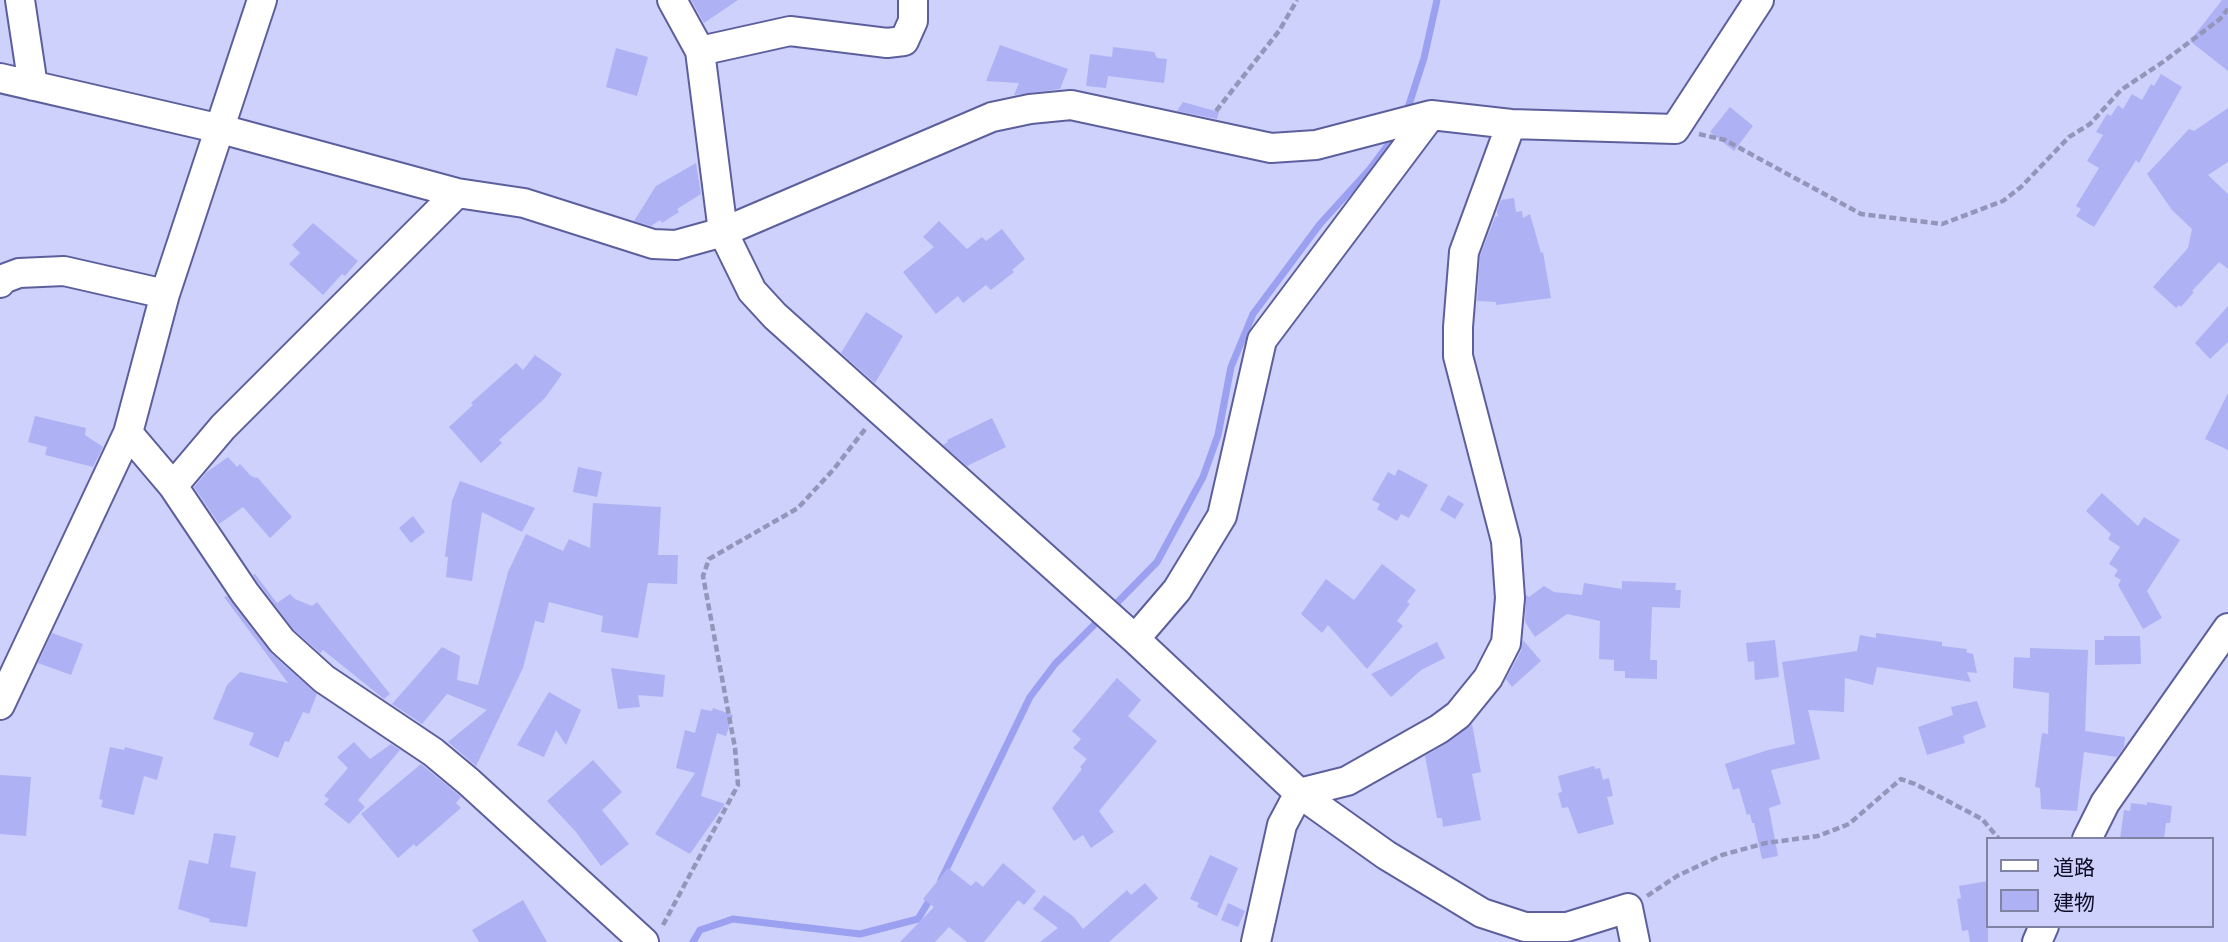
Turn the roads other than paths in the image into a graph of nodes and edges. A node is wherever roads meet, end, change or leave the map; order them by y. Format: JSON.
{"nodes":[{"id":1,"x":20,"y":0,"type":"edge"},
{"id":2,"x":262,"y":0,"type":"edge"},
{"id":3,"x":672,"y":0,"type":"edge"},
{"id":4,"x":913,"y":0,"type":"edge"},
{"id":5,"x":1759,"y":0,"type":"edge"},
{"id":6,"x":700,"y":51,"type":"junction"},
{"id":7,"x":0,"y":78,"type":"edge"},
{"id":8,"x":33,"y":86,"type":"junction"},
{"id":9,"x":1432,"y":115,"type":"junction"},
{"id":10,"x":1511,"y":124,"type":"junction"},
{"id":11,"x":220,"y":130,"type":"junction"},
{"id":12,"x":457,"y":193,"type":"junction"},
{"id":13,"x":723,"y":232,"type":"junction"},
{"id":14,"x":0,"y":282,"type":"edge"},
{"id":15,"x":165,"y":294,"type":"junction"},
{"id":16,"x":128,"y":433,"type":"junction"},
{"id":17,"x":173,"y":486,"type":"junction"},
{"id":18,"x":2228,"y":628,"type":"edge"},
{"id":19,"x":1135,"y":639,"type":"junction"},
{"id":20,"x":0,"y":705,"type":"edge"},
{"id":21,"x":1299,"y":793,"type":"junction"},
{"id":22,"x":2088,"y":837,"type":"edge"},
{"id":23,"x":652,"y":936,"type":"edge"},
{"id":24,"x":1256,"y":942,"type":"edge"},
{"id":25,"x":1635,"y":942,"type":"edge"}],
"edges":[{"from":1,"to":8,"type":"street"},
{"from":2,"to":11,"type":"street"},
{"from":3,"to":6,"type":"street"},
{"from":4,"to":6,"type":"street"},
{"from":5,"to":10,"type":"street"},
{"from":6,"to":13,"type":"street"},
{"from":7,"to":8,"type":"street"},
{"from":8,"to":11,"type":"street"},
{"from":9,"to":10,"type":"street"},
{"from":9,"to":13,"type":"street"},
{"from":9,"to":19,"type":"street"},
{"from":10,"to":21,"type":"street"},
{"from":11,"to":12,"type":"street"},
{"from":11,"to":15,"type":"street"},
{"from":12,"to":13,"type":"street"},
{"from":12,"to":17,"type":"street"},
{"from":13,"to":19,"type":"street"},
{"from":14,"to":15,"type":"street"},
{"from":15,"to":16,"type":"street"},
{"from":16,"to":17,"type":"street"},
{"from":16,"to":20,"type":"street"},
{"from":17,"to":23,"type":"street"},
{"from":18,"to":22,"type":"street"},
{"from":19,"to":21,"type":"street"},
{"from":21,"to":24,"type":"street"},
{"from":21,"to":25,"type":"street"}]}
